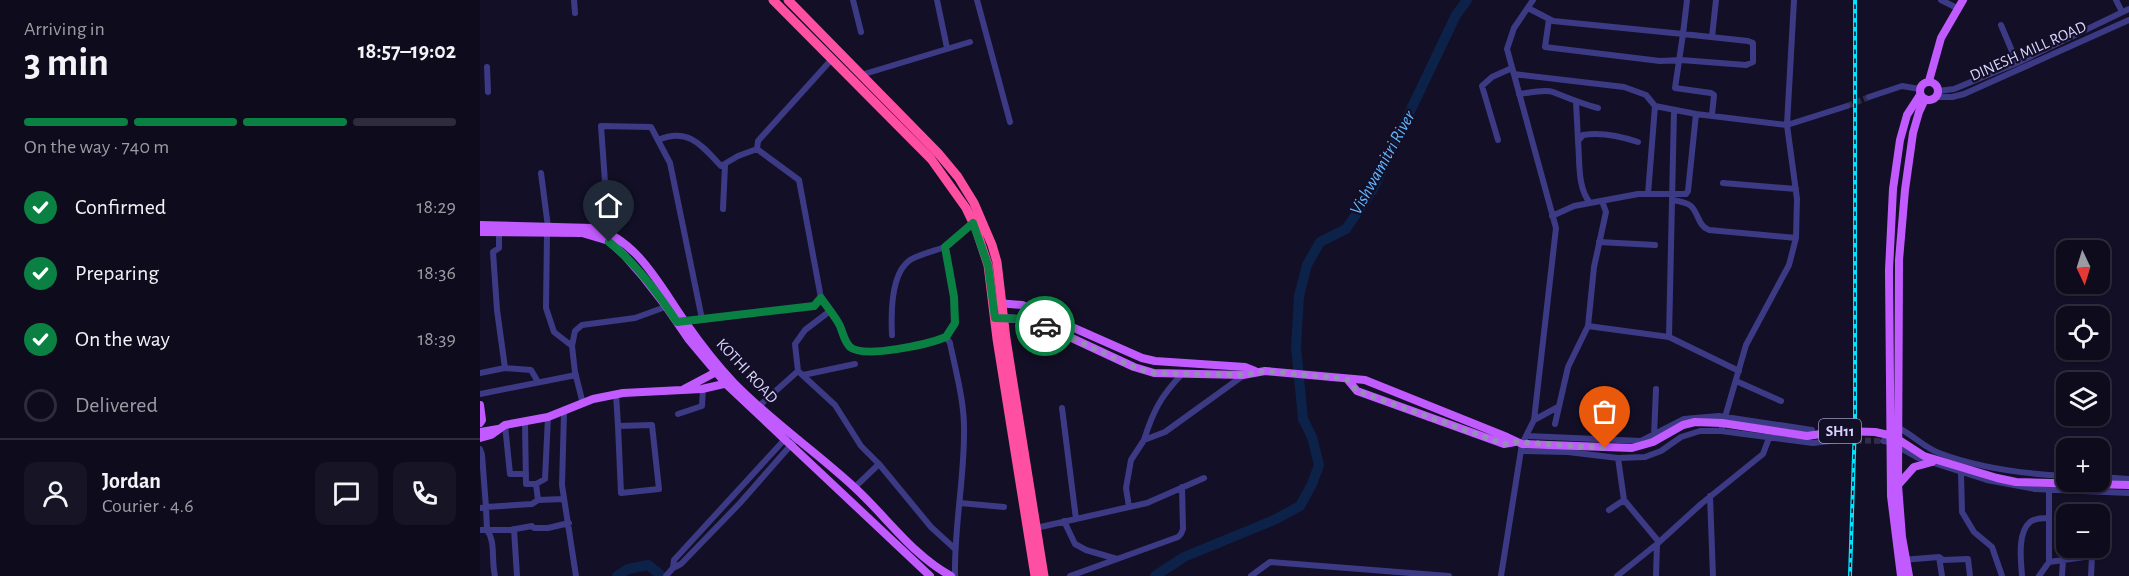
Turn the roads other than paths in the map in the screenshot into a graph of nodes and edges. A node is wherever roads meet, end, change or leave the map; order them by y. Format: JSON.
{"nodes":[{"id":1,"x":574,"y":0,"type":"edge"},
{"id":2,"x":773,"y":0,"type":"edge"},
{"id":3,"x":788,"y":0,"type":"edge"},
{"id":4,"x":853,"y":0,"type":"edge"},
{"id":5,"x":937,"y":0,"type":"edge"},
{"id":6,"x":977,"y":0,"type":"edge"},
{"id":7,"x":1533,"y":0,"type":"edge"},
{"id":8,"x":1687,"y":0,"type":"edge"},
{"id":9,"x":1716,"y":0,"type":"edge"},
{"id":10,"x":1794,"y":0,"type":"edge"},
{"id":11,"x":1941,"y":0,"type":"edge"},
{"id":12,"x":1963,"y":0,"type":"edge"},
{"id":13,"x":2116,"y":0,"type":"edge"},
{"id":14,"x":1528,"y":8,"type":"junction"},
{"id":15,"x":1957,"y":8,"type":"junction"},
{"id":16,"x":2129,"y":9,"type":"edge"},
{"id":17,"x":2122,"y":12,"type":"junction"},
{"id":18,"x":575,"y":13,"type":"dead end"},
{"id":19,"x":1549,"y":19,"type":"junction"},
{"id":20,"x":2129,"y":20,"type":"edge"},
{"id":21,"x":2001,"y":25,"type":"dead end"},
{"id":22,"x":861,"y":32,"type":"dead end"},
{"id":23,"x":1683,"y":34,"type":"junction"},
{"id":24,"x":1712,"y":37,"type":"junction"},
{"id":25,"x":970,"y":42,"type":"dead end"},
{"id":26,"x":947,"y":48,"type":"junction"},
{"id":27,"x":832,"y":59,"type":"junction"},
{"id":28,"x":1681,"y":60,"type":"junction"},
{"id":29,"x":2017,"y":63,"type":"junction"},
{"id":30,"x":487,"y":67,"type":"dead end"},
{"id":31,"x":1513,"y":71,"type":"junction"},
{"id":32,"x":861,"y":75,"type":"junction"},
{"id":33,"x":1929,"y":81,"type":"junction"},
{"id":34,"x":488,"y":92,"type":"dead end"},
{"id":35,"x":1519,"y":94,"type":"junction"},
{"id":36,"x":1922,"y":94,"type":"junction"},
{"id":37,"x":1938,"y":94,"type":"junction"},
{"id":38,"x":1869,"y":97,"type":"tunnel mouth"},
{"id":39,"x":1576,"y":102,"type":"junction"},
{"id":40,"x":1655,"y":106,"type":"junction"},
{"id":41,"x":1847,"y":106,"type":"tunnel mouth"},
{"id":42,"x":1598,"y":108,"type":"dead end"},
{"id":43,"x":1674,"y":110,"type":"junction"},
{"id":44,"x":1696,"y":114,"type":"junction"},
{"id":45,"x":1712,"y":115,"type":"junction"},
{"id":46,"x":1010,"y":122,"type":"dead end"},
{"id":47,"x":1787,"y":125,"type":"junction"},
{"id":48,"x":658,"y":140,"type":"junction"},
{"id":49,"x":1498,"y":140,"type":"dead end"},
{"id":50,"x":1578,"y":141,"type":"junction"},
{"id":51,"x":1638,"y":142,"type":"dead end"},
{"id":52,"x":757,"y":149,"type":"junction"},
{"id":53,"x":725,"y":165,"type":"junction"},
{"id":54,"x":541,"y":173,"type":"dead end"},
{"id":55,"x":1723,"y":183,"type":"dead end"},
{"id":56,"x":1796,"y":189,"type":"junction"},
{"id":57,"x":1648,"y":194,"type":"junction"},
{"id":58,"x":1672,"y":197,"type":"junction"},
{"id":59,"x":1602,"y":201,"type":"junction"},
{"id":60,"x":1590,"y":203,"type":"junction"},
{"id":61,"x":723,"y":209,"type":"dead end"},
{"id":62,"x":1552,"y":216,"type":"junction"},
{"id":63,"x":973,"y":223,"type":"junction"},
{"id":64,"x":480,"y":225,"type":"edge"},
{"id":65,"x":548,"y":230,"type":"junction"},
{"id":66,"x":480,"y":232,"type":"edge"},
{"id":67,"x":499,"y":232,"type":"junction"},
{"id":68,"x":608,"y":232,"type":"junction"},
{"id":69,"x":1796,"y":238,"type":"junction"},
{"id":70,"x":609,"y":242,"type":"junction"},
{"id":71,"x":1599,"y":242,"type":"junction"},
{"id":72,"x":1655,"y":245,"type":"dead end"},
{"id":73,"x":945,"y":247,"type":"junction"},
{"id":74,"x":821,"y":298,"type":"junction"},
{"id":75,"x":998,"y":303,"type":"junction"},
{"id":76,"x":670,"y":304,"type":"junction"},
{"id":77,"x":830,"y":311,"type":"junction"},
{"id":78,"x":999,"y":318,"type":"junction"},
{"id":79,"x":702,"y":319,"type":"junction"},
{"id":80,"x":681,"y":322,"type":"junction"},
{"id":81,"x":1588,"y":326,"type":"junction"},
{"id":82,"x":892,"y":335,"type":"dead end"},
{"id":83,"x":946,"y":337,"type":"junction"},
{"id":84,"x":1669,"y":337,"type":"junction"},
{"id":85,"x":572,"y":346,"type":"junction"},
{"id":86,"x":855,"y":364,"type":"dead end"},
{"id":87,"x":505,"y":368,"type":"junction"},
{"id":88,"x":719,"y":370,"type":"junction"},
{"id":89,"x":1261,"y":371,"type":"junction"},
{"id":90,"x":1739,"y":371,"type":"junction"},
{"id":91,"x":480,"y":373,"type":"edge"},
{"id":92,"x":800,"y":373,"type":"junction"},
{"id":93,"x":1182,"y":374,"type":"junction"},
{"id":94,"x":1245,"y":374,"type":"junction"},
{"id":95,"x":576,"y":375,"type":"junction"},
{"id":96,"x":1348,"y":380,"type":"junction"},
{"id":97,"x":1736,"y":381,"type":"junction"},
{"id":98,"x":538,"y":382,"type":"junction"},
{"id":99,"x":729,"y":382,"type":"junction"},
{"id":100,"x":703,"y":388,"type":"junction"},
{"id":101,"x":682,"y":389,"type":"junction"},
{"id":102,"x":1656,"y":389,"type":"dead end"},
{"id":103,"x":480,"y":394,"type":"edge"},
{"id":104,"x":616,"y":394,"type":"junction"},
{"id":105,"x":1780,"y":400,"type":"dead end"},
{"id":106,"x":583,"y":404,"type":"junction"},
{"id":107,"x":480,"y":405,"type":"edge"},
{"id":108,"x":759,"y":406,"type":"junction"},
{"id":109,"x":1558,"y":407,"type":"junction"},
{"id":110,"x":1062,"y":408,"type":"dead end"},
{"id":111,"x":564,"y":413,"type":"junction"},
{"id":112,"x":678,"y":414,"type":"dead end"},
{"id":113,"x":548,"y":417,"type":"junction"},
{"id":114,"x":1725,"y":417,"type":"junction"},
{"id":115,"x":1534,"y":420,"type":"junction"},
{"id":116,"x":525,"y":422,"type":"junction"},
{"id":117,"x":480,"y":423,"type":"edge"},
{"id":118,"x":1555,"y":424,"type":"dead end"},
{"id":119,"x":1894,"y":425,"type":"junction"},
{"id":120,"x":618,"y":426,"type":"junction"},
{"id":121,"x":502,"y":427,"type":"junction"},
{"id":122,"x":1812,"y":430,"type":"dead end"},
{"id":123,"x":1721,"y":431,"type":"junction"},
{"id":124,"x":480,"y":432,"type":"edge"},
{"id":125,"x":1528,"y":436,"type":"junction"},
{"id":126,"x":1654,"y":436,"type":"junction"},
{"id":127,"x":480,"y":438,"type":"edge"},
{"id":128,"x":791,"y":438,"type":"junction"},
{"id":129,"x":1769,"y":438,"type":"junction"},
{"id":130,"x":1144,"y":440,"type":"junction"},
{"id":131,"x":1838,"y":441,"type":"tunnel mouth"},
{"id":132,"x":1887,"y":442,"type":"junction"},
{"id":133,"x":1519,"y":446,"type":"junction"},
{"id":134,"x":1898,"y":446,"type":"junction"},
{"id":135,"x":480,"y":449,"type":"edge"},
{"id":136,"x":1618,"y":458,"type":"junction"},
{"id":137,"x":1932,"y":462,"type":"junction"},
{"id":138,"x":879,"y":464,"type":"junction"},
{"id":139,"x":1961,"y":473,"type":"junction"},
{"id":140,"x":526,"y":474,"type":"junction"},
{"id":141,"x":2056,"y":475,"type":"edge"},
{"id":142,"x":1204,"y":478,"type":"dead end"},
{"id":143,"x":2110,"y":478,"type":"edge"},
{"id":144,"x":2129,"y":479,"type":"edge"},
{"id":145,"x":536,"y":484,"type":"junction"},
{"id":146,"x":1898,"y":485,"type":"junction"},
{"id":147,"x":2129,"y":485,"type":"edge"},
{"id":148,"x":855,"y":487,"type":"junction"},
{"id":149,"x":1182,"y":487,"type":"junction"},
{"id":150,"x":2049,"y":490,"type":"junction"},
{"id":151,"x":2129,"y":493,"type":"edge"},
{"id":152,"x":1710,"y":496,"type":"junction"},
{"id":153,"x":564,"y":499,"type":"junction"},
{"id":154,"x":1624,"y":500,"type":"junction"},
{"id":155,"x":538,"y":501,"type":"junction"},
{"id":156,"x":960,"y":502,"type":"junction"},
{"id":157,"x":1004,"y":507,"type":"dead end"},
{"id":158,"x":1129,"y":507,"type":"junction"},
{"id":159,"x":483,"y":508,"type":"edge"},
{"id":160,"x":1609,"y":510,"type":"dead end"},
{"id":161,"x":2049,"y":518,"type":"junction"},
{"id":162,"x":1076,"y":519,"type":"junction"},
{"id":163,"x":1064,"y":521,"type":"junction"},
{"id":164,"x":569,"y":523,"type":"junction"},
{"id":165,"x":1036,"y":528,"type":"junction"},
{"id":166,"x":514,"y":529,"type":"junction"},
{"id":167,"x":484,"y":530,"type":"edge"},
{"id":168,"x":1658,"y":543,"type":"junction"},
{"id":169,"x":954,"y":548,"type":"junction"},
{"id":170,"x":1939,"y":557,"type":"junction"},
{"id":171,"x":1117,"y":559,"type":"junction"},
{"id":172,"x":1902,"y":560,"type":"junction"},
{"id":173,"x":2063,"y":560,"type":"junction"},
{"id":174,"x":2049,"y":562,"type":"junction"},
{"id":175,"x":673,"y":568,"type":"junction"},
{"id":176,"x":495,"y":576,"type":"edge"},
{"id":177,"x":517,"y":576,"type":"edge"},
{"id":178,"x":576,"y":576,"type":"edge"},
{"id":179,"x":666,"y":576,"type":"edge"},
{"id":180,"x":930,"y":576,"type":"edge"},
{"id":181,"x":953,"y":576,"type":"edge"},
{"id":182,"x":1035,"y":576,"type":"edge"},
{"id":183,"x":1044,"y":576,"type":"edge"},
{"id":184,"x":1070,"y":576,"type":"edge"},
{"id":185,"x":1251,"y":576,"type":"edge"},
{"id":186,"x":1449,"y":576,"type":"edge"},
{"id":187,"x":1501,"y":576,"type":"edge"},
{"id":188,"x":1617,"y":576,"type":"edge"},
{"id":189,"x":1656,"y":576,"type":"edge"},
{"id":190,"x":1713,"y":576,"type":"edge"},
{"id":191,"x":1901,"y":576,"type":"edge"},
{"id":192,"x":1909,"y":576,"type":"edge"},
{"id":193,"x":1942,"y":576,"type":"edge"},
{"id":194,"x":1970,"y":576,"type":"edge"},
{"id":195,"x":2002,"y":576,"type":"edge"},
{"id":196,"x":2022,"y":576,"type":"edge"},
{"id":197,"x":2039,"y":576,"type":"edge"},
{"id":198,"x":2062,"y":576,"type":"edge"},
{"id":199,"x":2091,"y":576,"type":"edge"}],
"edges":[{"from":1,"to":18,"type":"street"},
{"from":2,"to":27,"type":"highway"},
{"from":3,"to":32,"type":"highway"},
{"from":4,"to":22,"type":"street"},
{"from":5,"to":26,"type":"street"},
{"from":6,"to":46,"type":"street"},
{"from":7,"to":14,"type":"street"},
{"from":8,"to":23,"type":"street"},
{"from":9,"to":24,"type":"street"},
{"from":10,"to":47,"type":"street"},
{"from":11,"to":15,"type":"street"},
{"from":12,"to":15,"type":"main road"},
{"from":13,"to":17,"type":"street"},
{"from":14,"to":19,"type":"street"},
{"from":14,"to":31,"type":"street"},
{"from":15,"to":33,"type":"main road"},
{"from":16,"to":17,"type":"street","name":"DINESH MILL ROAD"},
{"from":17,"to":29,"type":"street","name":"DINESH MILL ROAD"},
{"from":19,"to":23,"type":"street"},
{"from":19,"to":28,"type":"street"},
{"from":20,"to":37,"type":"street","name":"DINESH MILL ROAD"},
{"from":21,"to":29,"type":"street"},
{"from":23,"to":24,"type":"street"},
{"from":23,"to":28,"type":"street"},
{"from":24,"to":28,"type":"street"},
{"from":25,"to":26,"type":"street"},
{"from":26,"to":32,"type":"street"},
{"from":27,"to":52,"type":"street"},
{"from":27,"to":63,"type":"highway"},
{"from":28,"to":45,"type":"street"},
{"from":29,"to":37,"type":"street","name":"DINESH MILL ROAD"},
{"from":30,"to":34,"type":"street"},
{"from":31,"to":35,"type":"street"},
{"from":31,"to":40,"type":"street"},
{"from":31,"to":49,"type":"street"},
{"from":32,"to":75,"type":"highway"},
{"from":33,"to":36,"type":"main road"},
{"from":33,"to":37,"type":"main road"},
{"from":35,"to":39,"type":"street"},
{"from":35,"to":62,"type":"street"},
{"from":36,"to":37,"type":"main road"},
{"from":36,"to":38,"type":"street"},
{"from":36,"to":119,"type":"main road"},
{"from":36,"to":119,"type":"main road"},
{"from":39,"to":42,"type":"street"},
{"from":39,"to":50,"type":"street"},
{"from":40,"to":43,"type":"street"},
{"from":40,"to":57,"type":"street"},
{"from":41,"to":47,"type":"street"},
{"from":43,"to":44,"type":"street"},
{"from":43,"to":58,"type":"street"},
{"from":44,"to":45,"type":"street"},
{"from":44,"to":58,"type":"street"},
{"from":45,"to":47,"type":"street"},
{"from":47,"to":56,"type":"street"},
{"from":48,"to":53,"type":"street"},
{"from":48,"to":68,"type":"street"},
{"from":48,"to":79,"type":"street"},
{"from":50,"to":51,"type":"street"},
{"from":50,"to":60,"type":"street"},
{"from":52,"to":53,"type":"street"},
{"from":52,"to":74,"type":"street"},
{"from":53,"to":61,"type":"street"},
{"from":54,"to":65,"type":"street"},
{"from":55,"to":56,"type":"street"},
{"from":56,"to":69,"type":"street"},
{"from":57,"to":58,"type":"street"},
{"from":57,"to":59,"type":"street"},
{"from":58,"to":69,"type":"street"},
{"from":58,"to":84,"type":"street"},
{"from":59,"to":60,"type":"street"},
{"from":59,"to":71,"type":"street"},
{"from":60,"to":62,"type":"street"},
{"from":62,"to":115,"type":"street"},
{"from":63,"to":73,"type":"street"},
{"from":63,"to":75,"type":"highway"},
{"from":64,"to":65,"type":"main road","name":"KOTHI ROAD"},
{"from":65,"to":67,"type":"main road","name":"KOTHI ROAD"},
{"from":65,"to":68,"type":"main road","name":"KOTHI ROAD"},
{"from":65,"to":70,"type":"main road","name":"KOTHI ROAD"},
{"from":65,"to":85,"type":"street"},
{"from":66,"to":67,"type":"main road","name":"KOTHI ROAD"},
{"from":67,"to":87,"type":"street"},
{"from":68,"to":70,"type":"street"},
{"from":68,"to":76,"type":"main road","name":"KOTHI ROAD"},
{"from":69,"to":90,"type":"street"},
{"from":70,"to":76,"type":"main road","name":"KOTHI ROAD"},
{"from":71,"to":72,"type":"street"},
{"from":71,"to":81,"type":"street"},
{"from":73,"to":82,"type":"street"},
{"from":73,"to":83,"type":"street"},
{"from":74,"to":77,"type":"street"},
{"from":74,"to":79,"type":"street"},
{"from":75,"to":78,"type":"highway"},
{"from":75,"to":89,"type":"main road","number":"SH11"},
{"from":76,"to":80,"type":"main road","name":"KOTHI ROAD"},
{"from":76,"to":85,"type":"street"},
{"from":77,"to":83,"type":"street"},
{"from":77,"to":92,"type":"street"},
{"from":78,"to":93,"type":"main road"},
{"from":78,"to":165,"type":"highway"},
{"from":78,"to":182,"type":"highway"},
{"from":79,"to":80,"type":"street"},
{"from":80,"to":88,"type":"main road","name":"KOTHI ROAD"},
{"from":81,"to":84,"type":"street"},
{"from":81,"to":109,"type":"street"},
{"from":83,"to":156,"type":"street"},
{"from":84,"to":90,"type":"street"},
{"from":85,"to":95,"type":"street"},
{"from":86,"to":92,"type":"street"},
{"from":87,"to":91,"type":"street"},
{"from":87,"to":98,"type":"street"},
{"from":88,"to":99,"type":"main road","name":"KOTHI ROAD"},
{"from":88,"to":101,"type":"main road"},
{"from":89,"to":94,"type":"main road"},
{"from":89,"to":96,"type":"main road","number":"SH11"},
{"from":90,"to":97,"type":"street"},
{"from":92,"to":108,"type":"street"},
{"from":92,"to":138,"type":"street"},
{"from":93,"to":94,"type":"main road"},
{"from":93,"to":130,"type":"street"},
{"from":94,"to":130,"type":"street"},
{"from":95,"to":98,"type":"street"},
{"from":95,"to":106,"type":"street"},
{"from":96,"to":133,"type":"main road","number":"SH11"},
{"from":96,"to":133,"type":"main road"},
{"from":97,"to":105,"type":"street"},
{"from":97,"to":114,"type":"street"},
{"from":98,"to":103,"type":"street"},
{"from":99,"to":100,"type":"main road"},
{"from":99,"to":108,"type":"main road","name":"KOTHI ROAD"},
{"from":99,"to":128,"type":"main road","name":"KOTHI ROAD"},
{"from":100,"to":101,"type":"main road"},
{"from":100,"to":112,"type":"street"},
{"from":101,"to":104,"type":"main road"},
{"from":102,"to":126,"type":"street"},
{"from":104,"to":106,"type":"main road"},
{"from":104,"to":120,"type":"street"},
{"from":106,"to":111,"type":"main road"},
{"from":107,"to":117,"type":"main road"},
{"from":108,"to":128,"type":"main road","name":"KOTHI ROAD"},
{"from":109,"to":115,"type":"street"},
{"from":109,"to":118,"type":"street"},
{"from":110,"to":162,"type":"street"},
{"from":111,"to":113,"type":"main road"},
{"from":111,"to":153,"type":"street"},
{"from":113,"to":116,"type":"main road"},
{"from":113,"to":145,"type":"street"},
{"from":114,"to":122,"type":"street"},
{"from":114,"to":123,"type":"street"},
{"from":114,"to":126,"type":"street"},
{"from":115,"to":125,"type":"street"},
{"from":116,"to":121,"type":"main road"},
{"from":116,"to":140,"type":"street"},
{"from":119,"to":132,"type":"main road"},
{"from":119,"to":134,"type":"main road"},
{"from":119,"to":141,"type":"street"},
{"from":120,"to":120,"type":"street"},
{"from":121,"to":124,"type":"main road"},
{"from":121,"to":127,"type":"main road"},
{"from":121,"to":140,"type":"street"},
{"from":123,"to":129,"type":"street"},
{"from":123,"to":136,"type":"street"},
{"from":125,"to":126,"type":"street"},
{"from":125,"to":133,"type":"street"},
{"from":128,"to":148,"type":"main road","name":"KOTHI ROAD"},
{"from":128,"to":175,"type":"street"},
{"from":128,"to":175,"type":"street"},
{"from":128,"to":180,"type":"main road","name":"KOTHI ROAD"},
{"from":129,"to":131,"type":"street"},
{"from":129,"to":152,"type":"street"},
{"from":130,"to":158,"type":"street"},
{"from":132,"to":134,"type":"street"},
{"from":132,"to":172,"type":"main road"},
{"from":133,"to":136,"type":"street"},
{"from":133,"to":147,"type":"main road","number":"SH11","bridge":true},
{"from":133,"to":187,"type":"street"},
{"from":134,"to":137,"type":"street"},
{"from":134,"to":146,"type":"main road"},
{"from":135,"to":159,"type":"street"},
{"from":136,"to":154,"type":"street"},
{"from":137,"to":139,"type":"street"},
{"from":137,"to":146,"type":"main road"},
{"from":138,"to":148,"type":"street"},
{"from":138,"to":169,"type":"street"},
{"from":139,"to":150,"type":"street"},
{"from":139,"to":195,"type":"street"},
{"from":140,"to":145,"type":"street"},
{"from":142,"to":149,"type":"street"},
{"from":143,"to":144,"type":"street"},
{"from":145,"to":155,"type":"street"},
{"from":146,"to":172,"type":"main road"},
{"from":148,"to":181,"type":"main road","name":"KOTHI ROAD"},
{"from":149,"to":158,"type":"street"},
{"from":149,"to":171,"type":"street"},
{"from":150,"to":151,"type":"street"},
{"from":150,"to":161,"type":"street"},
{"from":152,"to":168,"type":"street"},
{"from":152,"to":190,"type":"street"},
{"from":153,"to":155,"type":"street"},
{"from":153,"to":164,"type":"street"},
{"from":154,"to":160,"type":"street"},
{"from":154,"to":168,"type":"street"},
{"from":155,"to":159,"type":"street"},
{"from":156,"to":157,"type":"street"},
{"from":156,"to":169,"type":"street"},
{"from":158,"to":162,"type":"street"},
{"from":159,"to":167,"type":"street"},
{"from":161,"to":174,"type":"street"},
{"from":161,"to":196,"type":"street"},
{"from":162,"to":163,"type":"street"},
{"from":163,"to":165,"type":"street"},
{"from":163,"to":171,"type":"street"},
{"from":164,"to":166,"type":"street"},
{"from":164,"to":178,"type":"street"},
{"from":165,"to":183,"type":"highway"},
{"from":166,"to":167,"type":"street"},
{"from":166,"to":177,"type":"street"},
{"from":167,"to":176,"type":"street"},
{"from":168,"to":188,"type":"street"},
{"from":168,"to":189,"type":"street"},
{"from":169,"to":181,"type":"street"},
{"from":170,"to":172,"type":"street"},
{"from":170,"to":193,"type":"street"},
{"from":170,"to":194,"type":"street"},
{"from":171,"to":184,"type":"street"},
{"from":172,"to":191,"type":"main road"},
{"from":172,"to":192,"type":"main road"},
{"from":173,"to":174,"type":"street"},
{"from":173,"to":198,"type":"street"},
{"from":173,"to":199,"type":"street"},
{"from":174,"to":197,"type":"street"},
{"from":175,"to":179,"type":"street"},
{"from":185,"to":186,"type":"street"}]}
